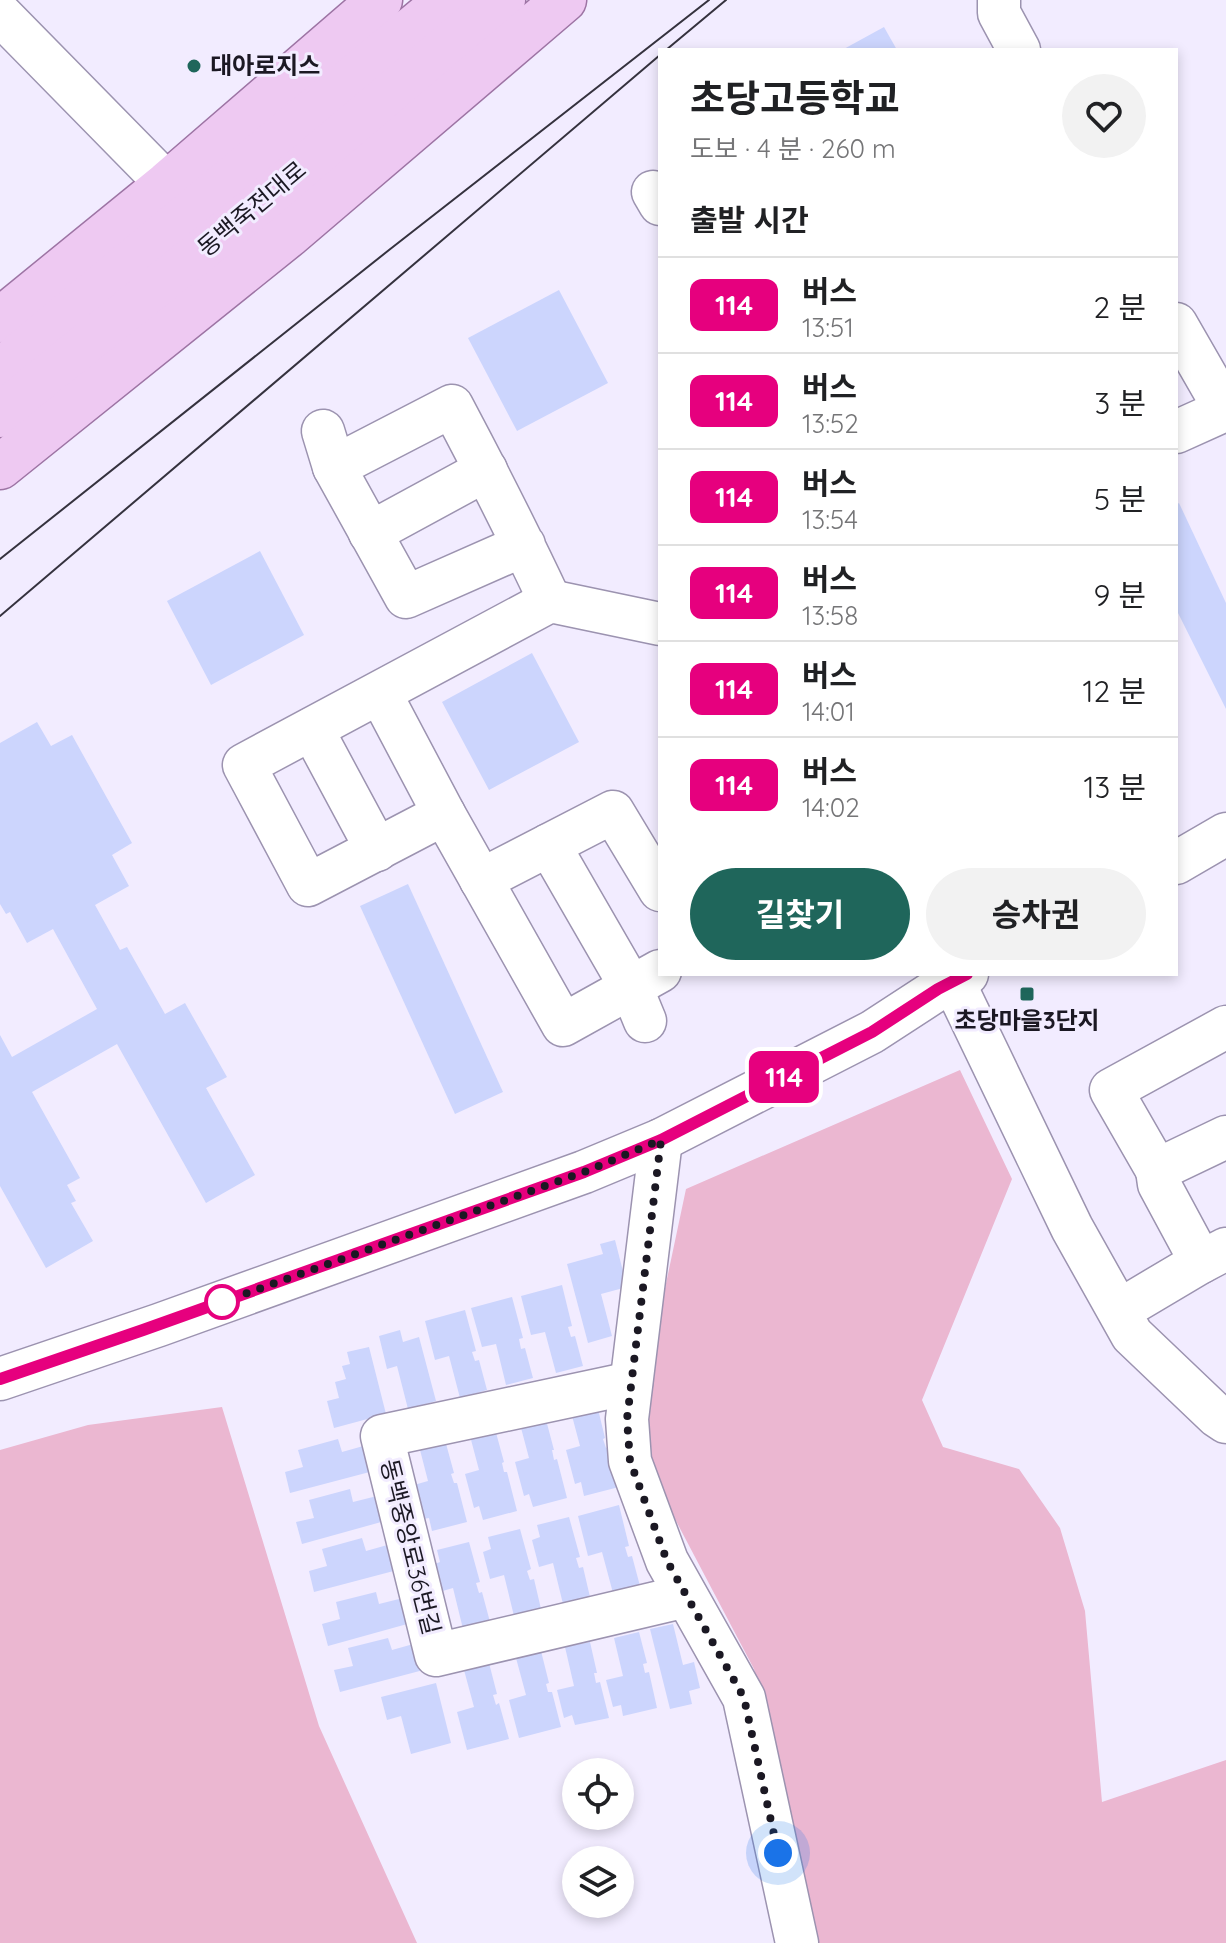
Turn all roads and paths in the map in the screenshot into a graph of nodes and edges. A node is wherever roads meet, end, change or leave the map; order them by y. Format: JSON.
{"nodes":[{"id":1,"x":380,"y":0,"type":"edge"},
{"id":2,"x":447,"y":0,"type":"edge"},
{"id":3,"x":503,"y":0,"type":"edge"},
{"id":4,"x":564,"y":0,"type":"edge"},
{"id":5,"x":999,"y":0,"type":"edge"},
{"id":6,"x":0,"y":14,"type":"edge"},
{"id":7,"x":1018,"y":48,"type":"edge"},
{"id":8,"x":167,"y":184,"type":"junction"},
{"id":9,"x":0,"y":320,"type":"edge"},
{"id":10,"x":1178,"y":327,"type":"edge"},
{"id":11,"x":0,"y":371,"type":"edge"},
{"id":12,"x":1226,"y":411,"type":"edge"},
{"id":13,"x":0,"y":415,"type":"edge"},
{"id":14,"x":1178,"y":431,"type":"edge"},
{"id":15,"x":0,"y":467,"type":"edge"},
{"id":16,"x":486,"y":470,"type":"junction"},
{"id":17,"x":370,"y":533,"type":"junction"},
{"id":18,"x":524,"y":545,"type":"junction"},
{"id":19,"x":550,"y":601,"type":"junction"},
{"id":20,"x":658,"y":624,"type":"edge"},
{"id":21,"x":380,"y":693,"type":"junction"},
{"id":22,"x":312,"y":729,"type":"junction"},
{"id":23,"x":444,"y":814,"type":"junction"},
{"id":24,"x":1226,"y":834,"type":"edge"},
{"id":25,"x":549,"y":845,"type":"junction"},
{"id":26,"x":377,"y":850,"type":"junction"},
{"id":27,"x":1178,"y":862,"type":"edge"},
{"id":28,"x":481,"y":880,"type":"junction"},
{"id":29,"x":658,"y":887,"type":"edge"},
{"id":30,"x":947,"y":980,"type":"edge"},
{"id":31,"x":645,"y":993,"type":"edge"},
{"id":32,"x":1226,"y":1027,"type":"edge"},
{"id":33,"x":1226,"y":1137,"type":"edge"},
{"id":34,"x":661,"y":1140,"type":"junction"},
{"id":35,"x":1157,"y":1170,"type":"junction"},
{"id":36,"x":1213,"y":1255,"type":"edge"},
{"id":37,"x":1137,"y":1300,"type":"dead end"},
{"id":38,"x":0,"y":1379,"type":"edge"},
{"id":39,"x":631,"y":1383,"type":"junction"},
{"id":40,"x":1226,"y":1422,"type":"edge"},
{"id":41,"x":686,"y":1596,"type":"junction"},
{"id":42,"x":797,"y":1943,"type":"edge"}],
"edges":[{"from":1,"to":8,"type":"main road"},
{"from":2,"to":11,"type":"main road","name":"동백죽전대로"},
{"from":3,"to":13,"type":"main road","name":"동백죽전대로"},
{"from":4,"to":15,"type":"main road"},
{"from":5,"to":7,"type":"street"},
{"from":6,"to":8,"type":"street"},
{"from":8,"to":9,"type":"main road"},
{"from":10,"to":12,"type":"street"},
{"from":12,"to":14,"type":"street"},
{"from":16,"to":17,"type":"street"},
{"from":16,"to":17,"type":"street"},
{"from":16,"to":18,"type":"street"},
{"from":17,"to":18,"type":"street"},
{"from":18,"to":19,"type":"street"},
{"from":19,"to":20,"type":"street"},
{"from":19,"to":21,"type":"street"},
{"from":21,"to":22,"type":"street"},
{"from":21,"to":23,"type":"street"},
{"from":22,"to":26,"type":"street"},
{"from":22,"to":26,"type":"street"},
{"from":23,"to":26,"type":"street"},
{"from":23,"to":28,"type":"street"},
{"from":24,"to":27,"type":"street"},
{"from":25,"to":28,"type":"street"},
{"from":25,"to":29,"type":"street"},
{"from":25,"to":31,"type":"street"},
{"from":28,"to":31,"type":"street"},
{"from":30,"to":34,"type":"street"},
{"from":30,"to":40,"type":"street"},
{"from":32,"to":35,"type":"street"},
{"from":33,"to":35,"type":"street"},
{"from":34,"to":38,"type":"street"},
{"from":34,"to":39,"type":"street"},
{"from":35,"to":36,"type":"street"},
{"from":36,"to":37,"type":"street"},
{"from":39,"to":41,"type":"street"},
{"from":39,"to":41,"type":"street","name":"동백중앙로36번길"},
{"from":41,"to":42,"type":"street"}]}
